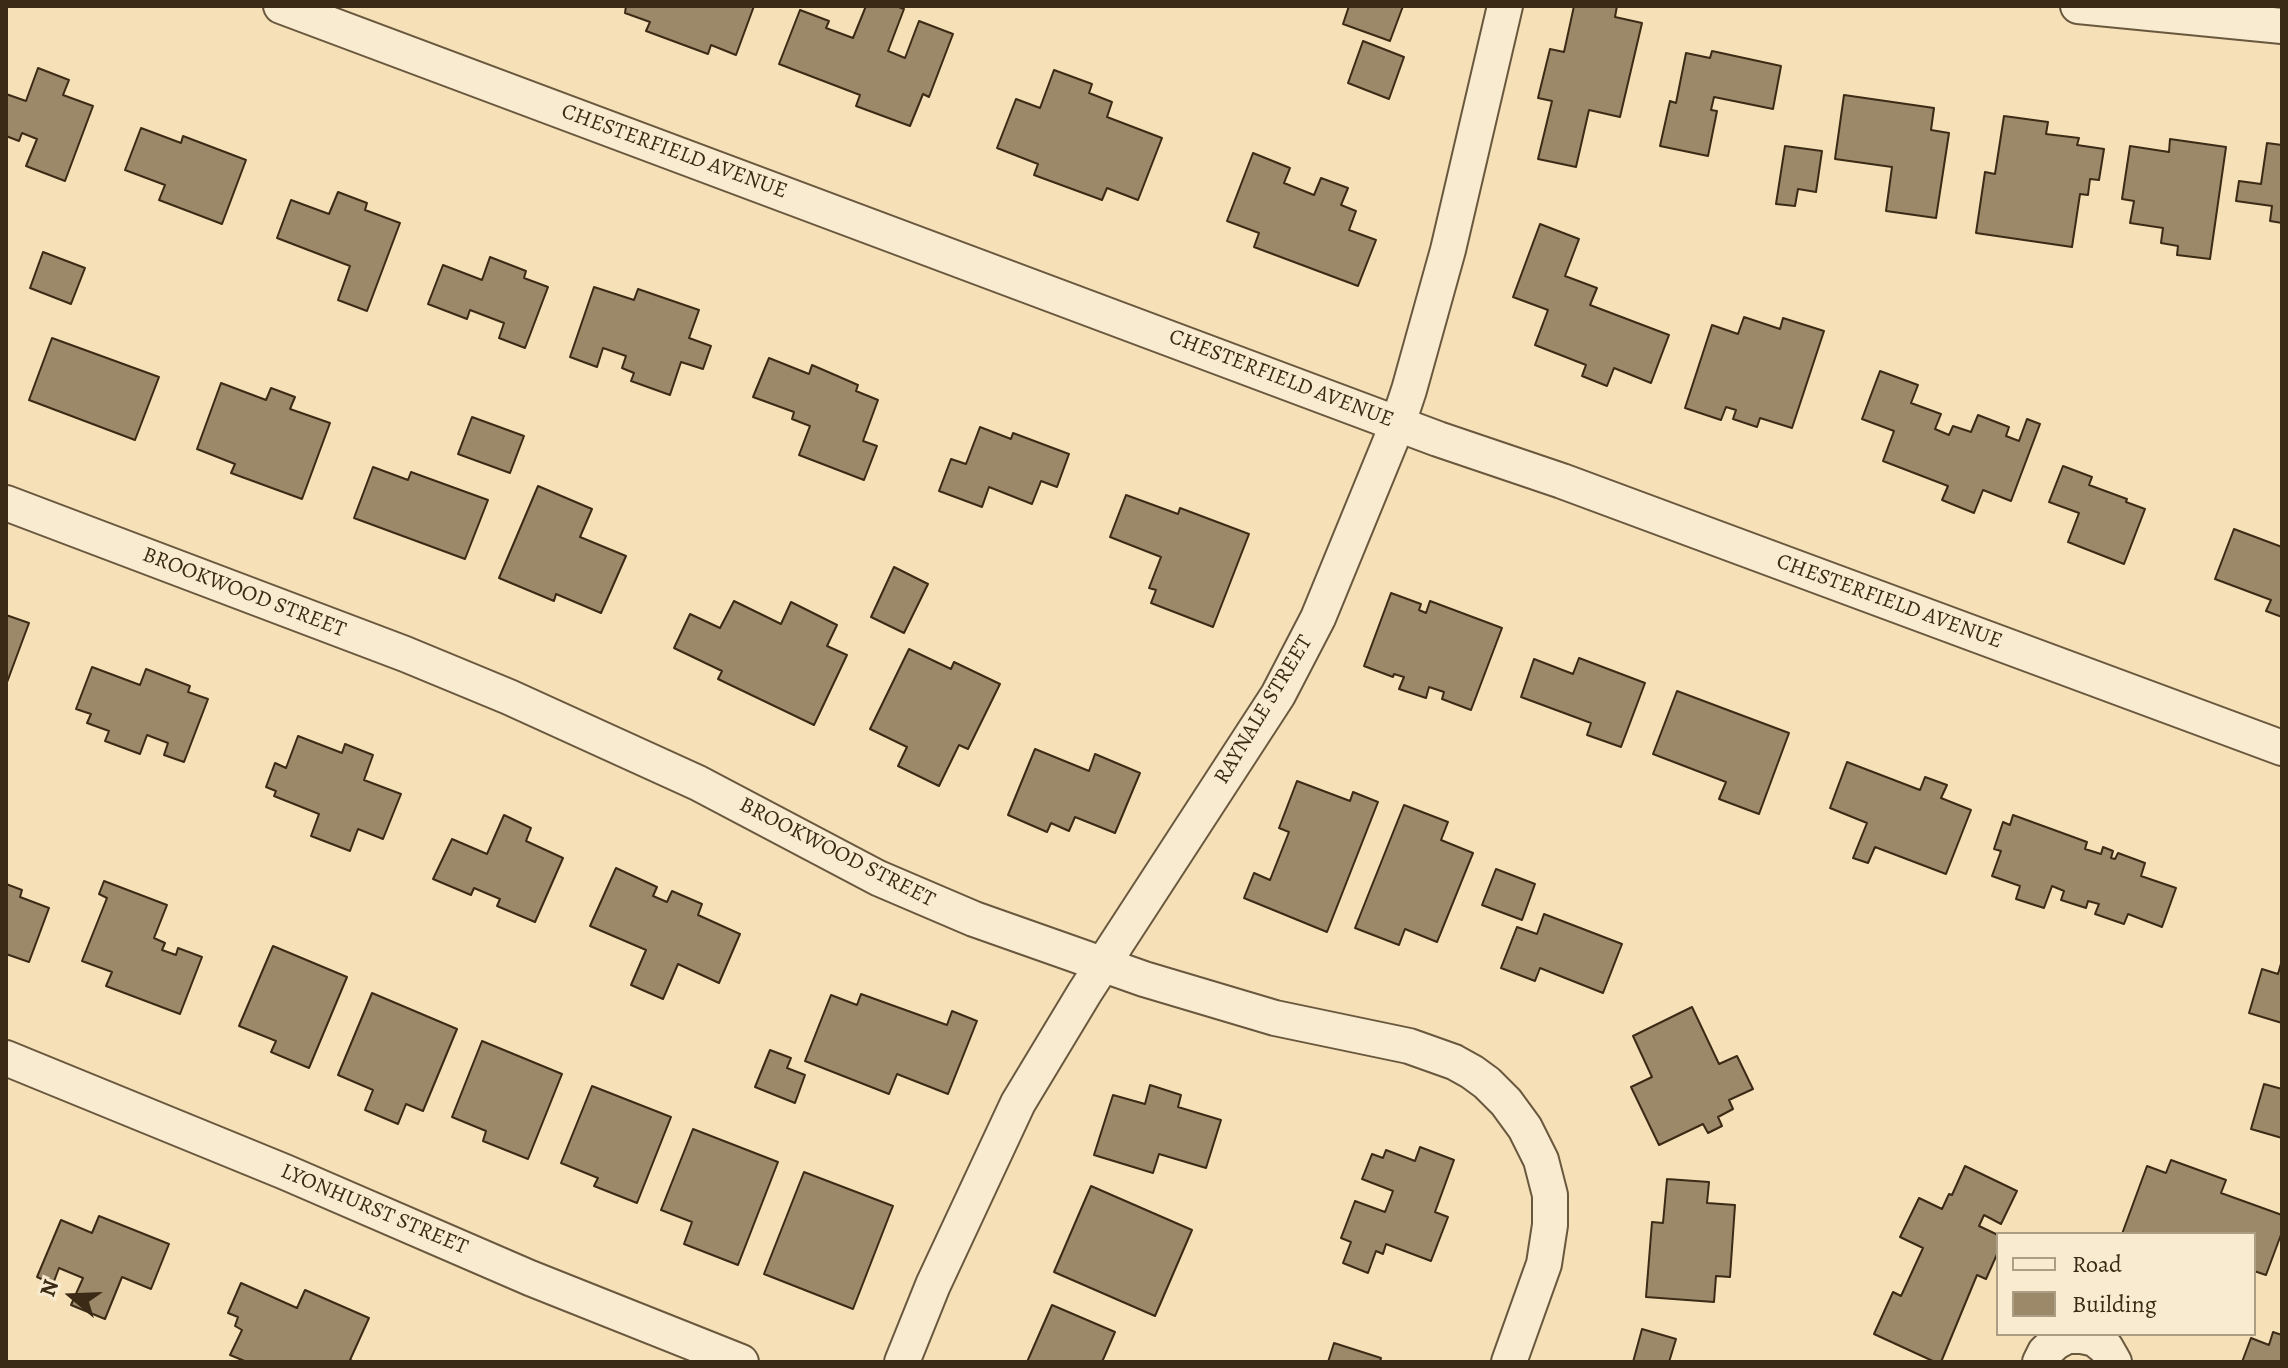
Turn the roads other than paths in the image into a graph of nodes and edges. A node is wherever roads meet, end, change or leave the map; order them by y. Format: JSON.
{"nodes":[{"id":1,"x":281,"y":6,"type":"edge"},
{"id":2,"x":1505,"y":6,"type":"edge"},
{"id":3,"x":2078,"y":6,"type":"edge"},
{"id":4,"x":2282,"y":26,"type":"edge"},
{"id":5,"x":1398,"y":423,"type":"junction"},
{"id":6,"x":6,"y":503,"type":"edge"},
{"id":7,"x":2282,"y":748,"type":"edge"},
{"id":8,"x":1103,"y":966,"type":"junction"},
{"id":9,"x":6,"y":1058,"type":"edge"},
{"id":10,"x":741,"y":1362,"type":"edge"},
{"id":11,"x":902,"y":1362,"type":"edge"},
{"id":12,"x":1509,"y":1362,"type":"edge"},
{"id":13,"x":2040,"y":1362,"type":"edge"},
{"id":14,"x":2114,"y":1362,"type":"edge"}],
"edges":[{"from":1,"to":5,"type":"street","name":"CHESTERFIELD AVENUE"},
{"from":2,"to":5,"type":"street","name":"RAYNALE STREET"},
{"from":3,"to":4,"type":"street"},
{"from":5,"to":7,"type":"street","name":"CHESTERFIELD AVENUE"},
{"from":5,"to":8,"type":"street","name":"RAYNALE STREET"},
{"from":6,"to":8,"type":"street","name":"BROOKWOOD STREET"},
{"from":8,"to":11,"type":"street","name":"RAYNALE STREET"},
{"from":8,"to":12,"type":"street","name":"BROOKWOOD STREET"},
{"from":9,"to":10,"type":"street","name":"LYONHURST STREET"},
{"from":13,"to":14,"type":"street"}]}
